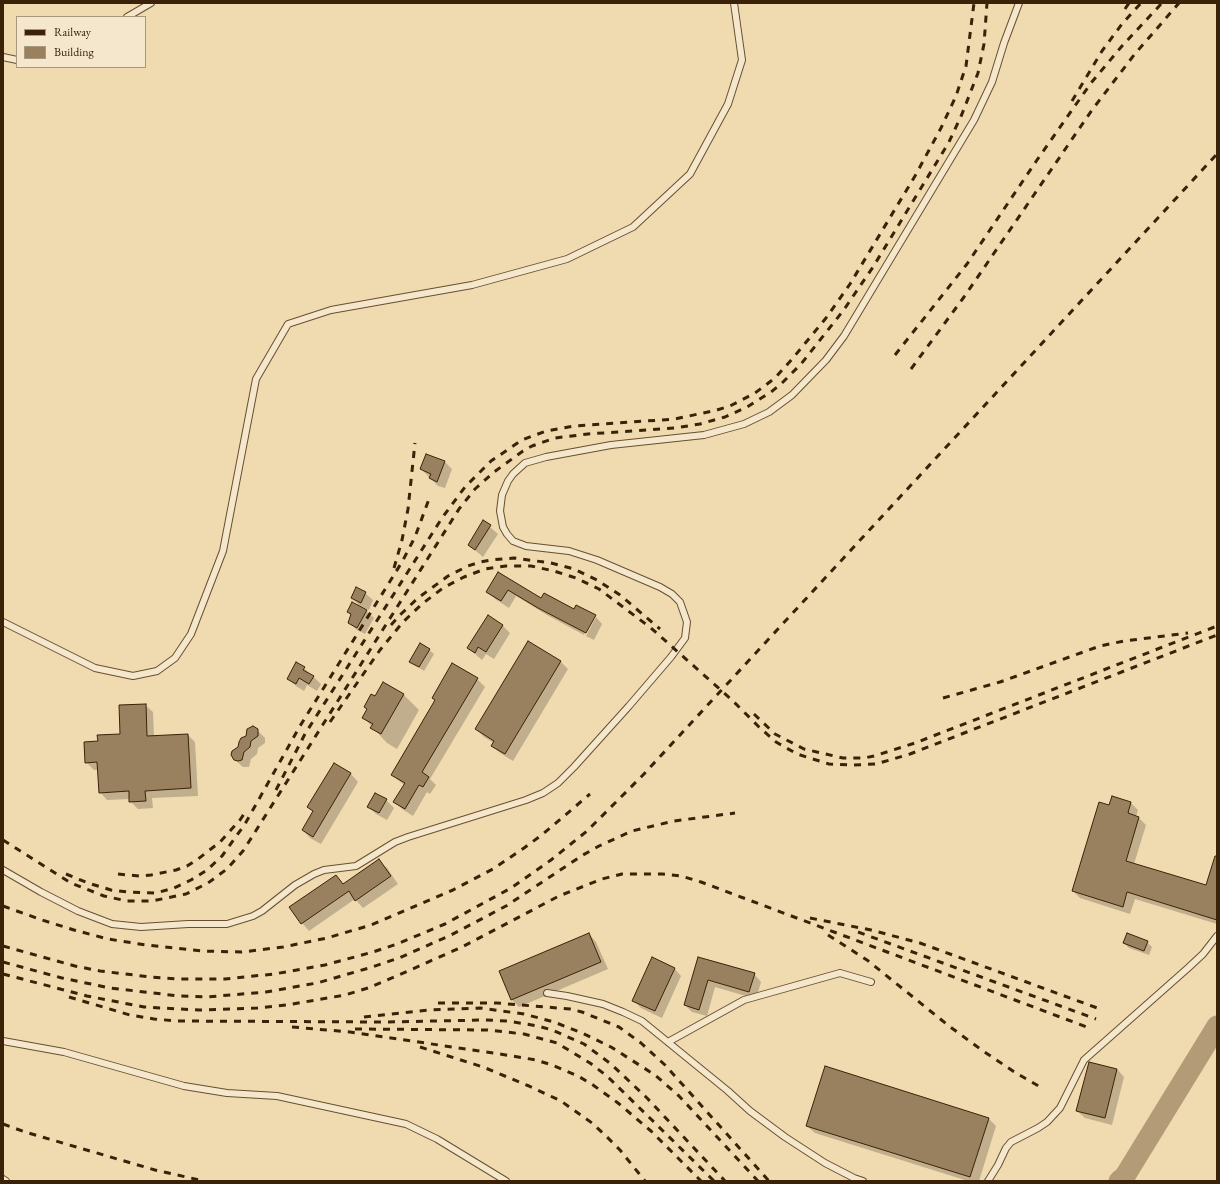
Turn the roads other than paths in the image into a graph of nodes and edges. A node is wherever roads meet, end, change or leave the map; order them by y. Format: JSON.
{"nodes":[{"id":1,"x":151,"y":3,"type":"edge"},
{"id":2,"x":734,"y":3,"type":"edge"},
{"id":3,"x":1019,"y":3,"type":"edge"},
{"id":4,"x":129,"y":16,"type":"edge"},
{"id":5,"x":3,"y":57,"type":"edge"},
{"id":6,"x":16,"y":60,"type":"edge"},
{"id":7,"x":3,"y":622,"type":"edge"},
{"id":8,"x":3,"y":870,"type":"edge"},
{"id":9,"x":1217,"y":936,"type":"edge"},
{"id":10,"x":871,"y":982,"type":"dead end"},
{"id":11,"x":547,"y":993,"type":"dead end"},
{"id":12,"x":3,"y":1041,"type":"edge"},
{"id":13,"x":668,"y":1042,"type":"junction"},
{"id":14,"x":3,"y":1179,"type":"edge"},
{"id":15,"x":6,"y":1181,"type":"edge"},
{"id":16,"x":506,"y":1181,"type":"edge"},
{"id":17,"x":863,"y":1181,"type":"edge"},
{"id":18,"x":988,"y":1181,"type":"edge"}],
"edges":[{"from":1,"to":4,"type":"lane"},
{"from":2,"to":7,"type":"lane"},
{"from":3,"to":8,"type":"lane"},
{"from":5,"to":6,"type":"lane"},
{"from":9,"to":18,"type":"lane"},
{"from":10,"to":13,"type":"lane"},
{"from":11,"to":13,"type":"lane"},
{"from":12,"to":16,"type":"lane"},
{"from":13,"to":17,"type":"lane"},
{"from":14,"to":15,"type":"lane"}]}
